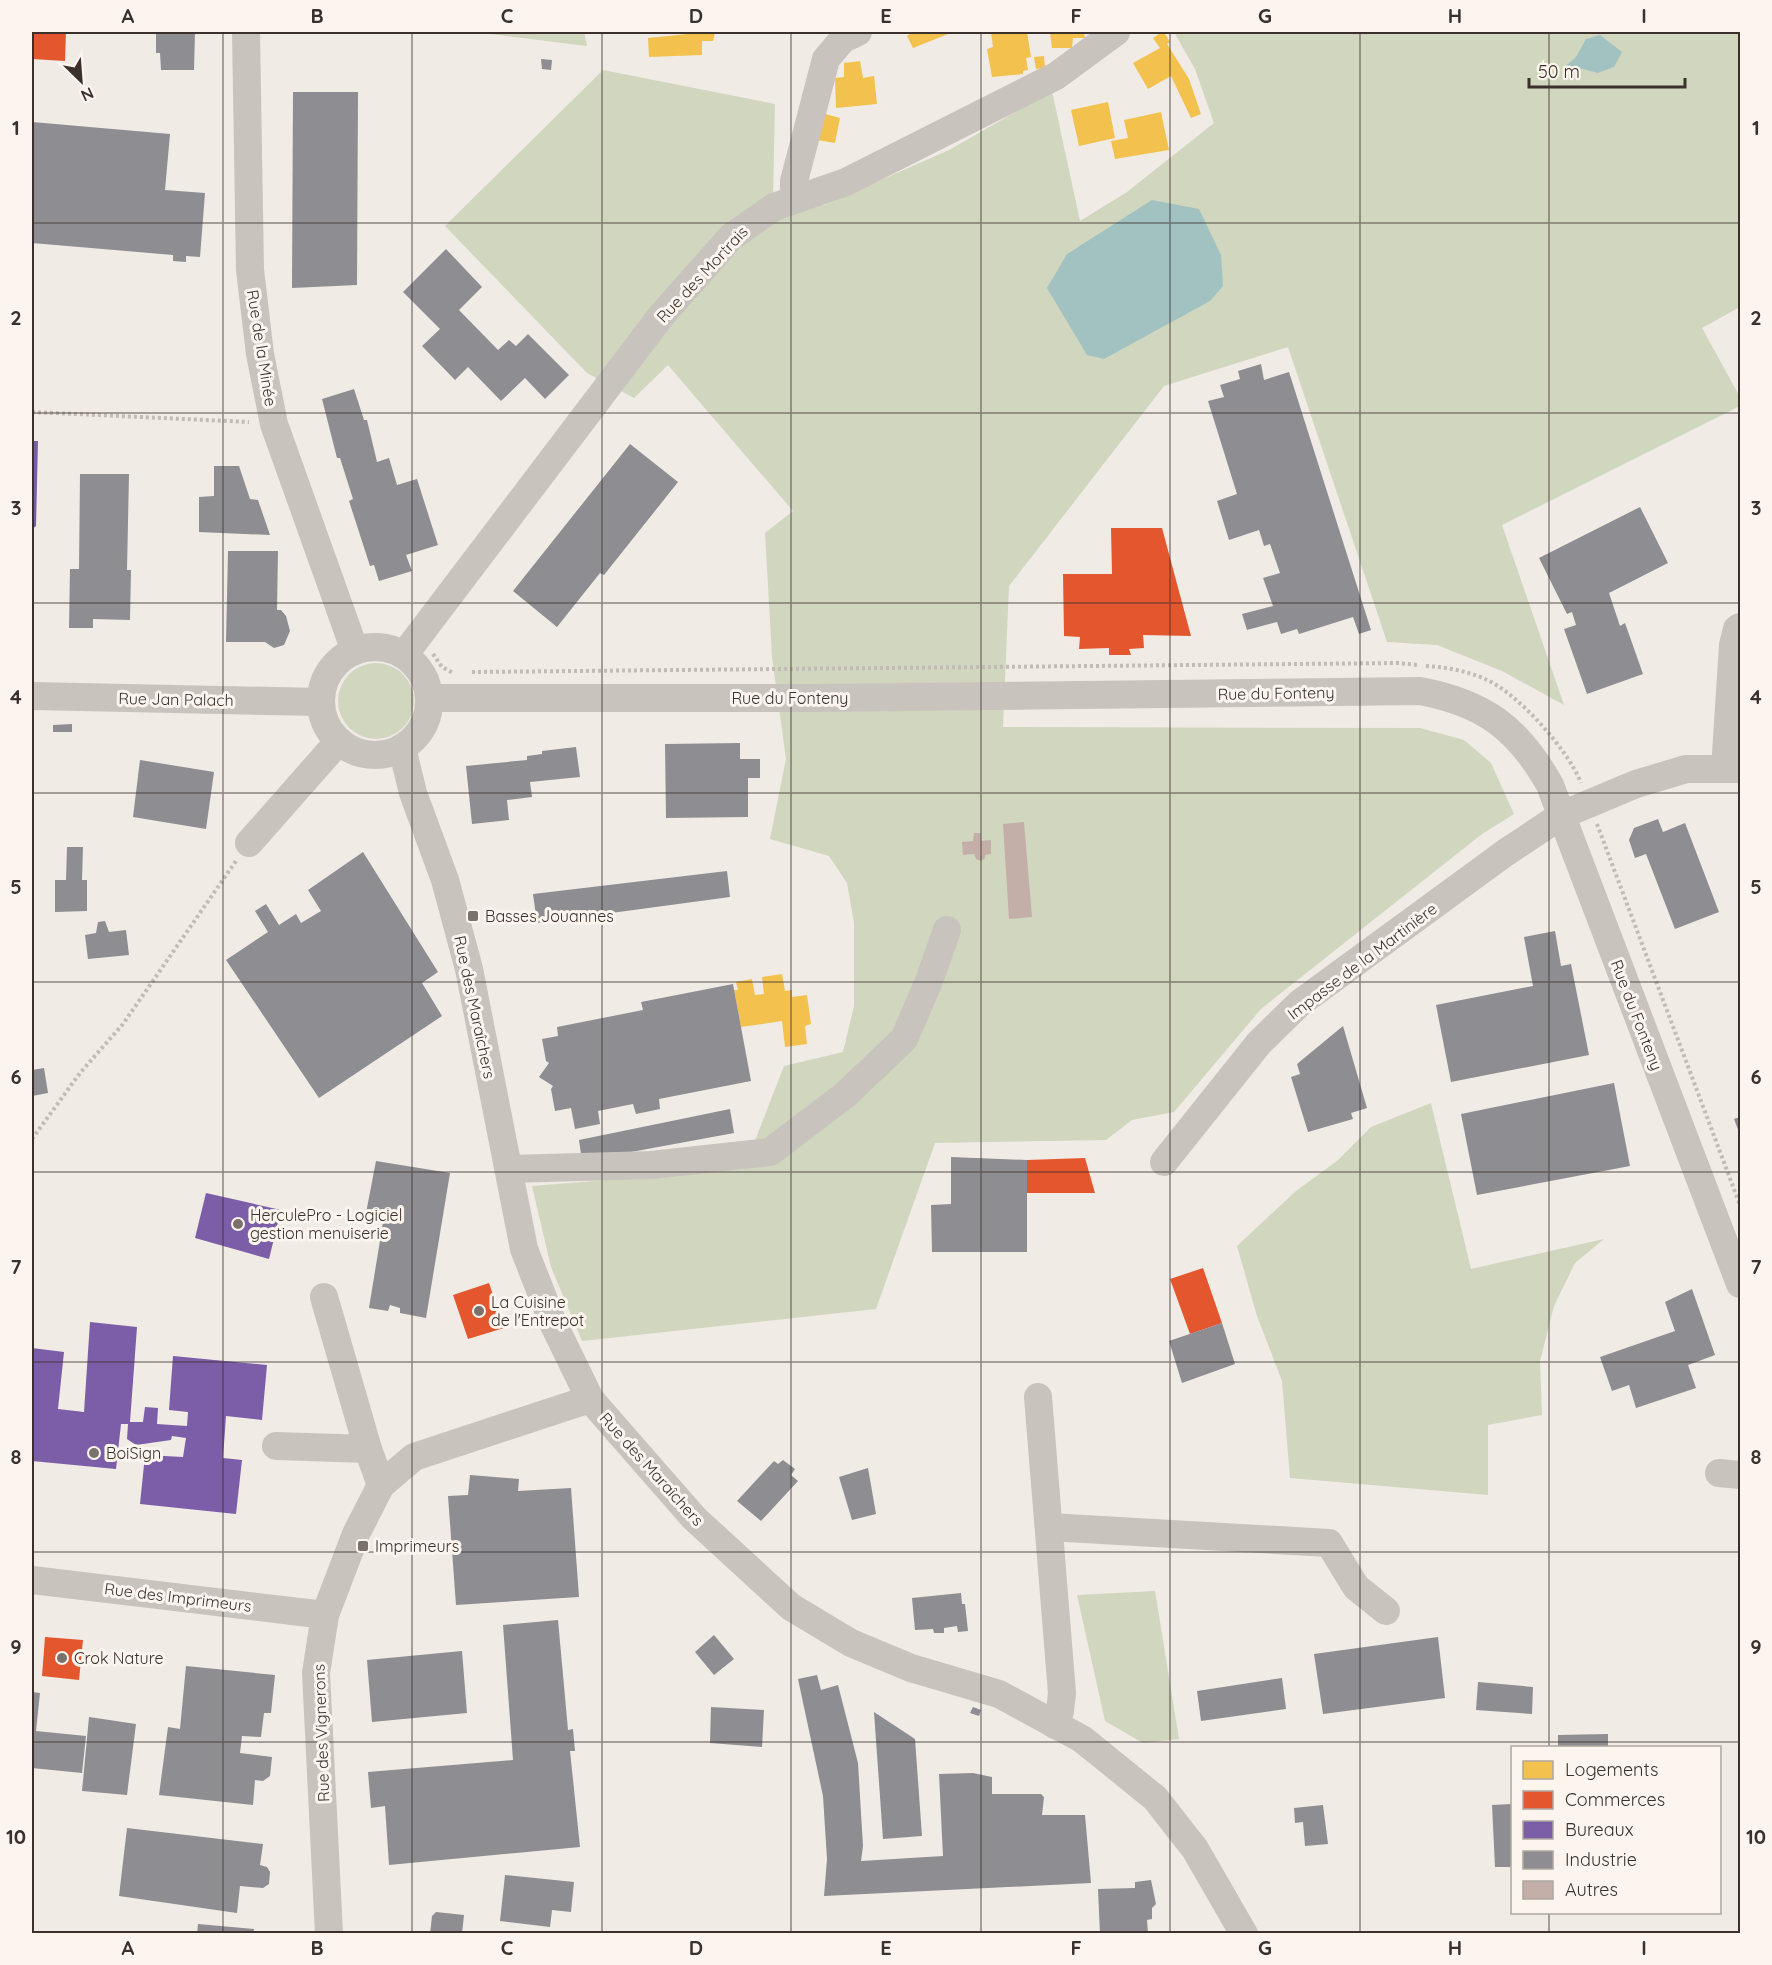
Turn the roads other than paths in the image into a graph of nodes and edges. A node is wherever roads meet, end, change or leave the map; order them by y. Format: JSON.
{"nodes":[{"id":1,"x":246,"y":32,"type":"edge"},
{"id":2,"x":858,"y":32,"type":"edge"},
{"id":3,"x":1116,"y":32,"type":"edge"},
{"id":4,"x":794,"y":198,"type":"junction"},
{"id":5,"x":1740,"y":627,"type":"edge"},
{"id":6,"x":355,"y":651,"type":"junction"},
{"id":7,"x":416,"y":651,"type":"junction"},
{"id":8,"x":32,"y":696,"type":"edge"},
{"id":9,"x":429,"y":698,"type":"junction"},
{"id":10,"x":320,"y":702,"type":"junction"},
{"id":11,"x":339,"y":741,"type":"junction"},
{"id":12,"x":402,"y":748,"type":"junction"},
{"id":13,"x":1733,"y":769,"type":"edge"},
{"id":14,"x":1563,"y":815,"type":"junction"},
{"id":15,"x":249,"y":843,"type":"road end"},
{"id":16,"x":947,"y":930,"type":"dead end"},
{"id":17,"x":1164,"y":1162,"type":"dead end"},
{"id":18,"x":509,"y":1169,"type":"junction"},
{"id":19,"x":1740,"y":1284,"type":"edge"},
{"id":20,"x":324,"y":1297,"type":"dead end"},
{"id":21,"x":1038,"y":1397,"type":"dead end"},
{"id":22,"x":590,"y":1399,"type":"junction"},
{"id":23,"x":276,"y":1446,"type":"dead end"},
{"id":24,"x":368,"y":1449,"type":"junction"},
{"id":25,"x":381,"y":1485,"type":"junction"},
{"id":26,"x":1049,"y":1527,"type":"junction"},
{"id":27,"x":32,"y":1580,"type":"edge"},
{"id":28,"x":1386,"y":1611,"type":"dead end"},
{"id":29,"x":325,"y":1615,"type":"junction"},
{"id":30,"x":1055,"y":1725,"type":"junction"},
{"id":31,"x":329,"y":1934,"type":"edge"},
{"id":32,"x":1244,"y":1934,"type":"edge"}],
"edges":[{"from":1,"to":6,"type":"street","name":"Rue de la Minée"},
{"from":2,"to":4,"type":"street"},
{"from":3,"to":4,"type":"street","name":"Rue des Mortrais"},
{"from":4,"to":7,"type":"street","name":"Rue des Mortrais"},
{"from":5,"to":13,"type":"street"},
{"from":6,"to":7,"type":"street"},
{"from":6,"to":10,"type":"street"},
{"from":7,"to":9,"type":"street"},
{"from":8,"to":10,"type":"street","name":"Rue Jan Palach"},
{"from":9,"to":12,"type":"street"},
{"from":9,"to":14,"type":"street","name":"Rue du Fonteny"},
{"from":10,"to":11,"type":"street"},
{"from":11,"to":12,"type":"street"},
{"from":11,"to":15,"type":"street"},
{"from":12,"to":18,"type":"street","name":"Rue des Maraîchers"},
{"from":13,"to":14,"type":"street","name":"Impasse de la Martinière"},
{"from":14,"to":17,"type":"street","name":"Impasse de la Martinière"},
{"from":14,"to":19,"type":"street","name":"Rue du Fonteny"},
{"from":16,"to":18,"type":"street"},
{"from":18,"to":22,"type":"street","name":"Rue des Maraîchers"},
{"from":20,"to":24,"type":"street"},
{"from":21,"to":26,"type":"street"},
{"from":22,"to":25,"type":"street","name":"Rue des Vignerons"},
{"from":22,"to":30,"type":"street","name":"Rue des Maraîchers"},
{"from":23,"to":24,"type":"street"},
{"from":24,"to":25,"type":"street"},
{"from":25,"to":29,"type":"street","name":"Rue des Vignerons"},
{"from":26,"to":28,"type":"street"},
{"from":26,"to":30,"type":"street"},
{"from":27,"to":29,"type":"street","name":"Rue des Imprimeurs"},
{"from":29,"to":31,"type":"street","name":"Rue des Vignerons"},
{"from":30,"to":32,"type":"street","name":"Rue des Maraîchers"}]}
